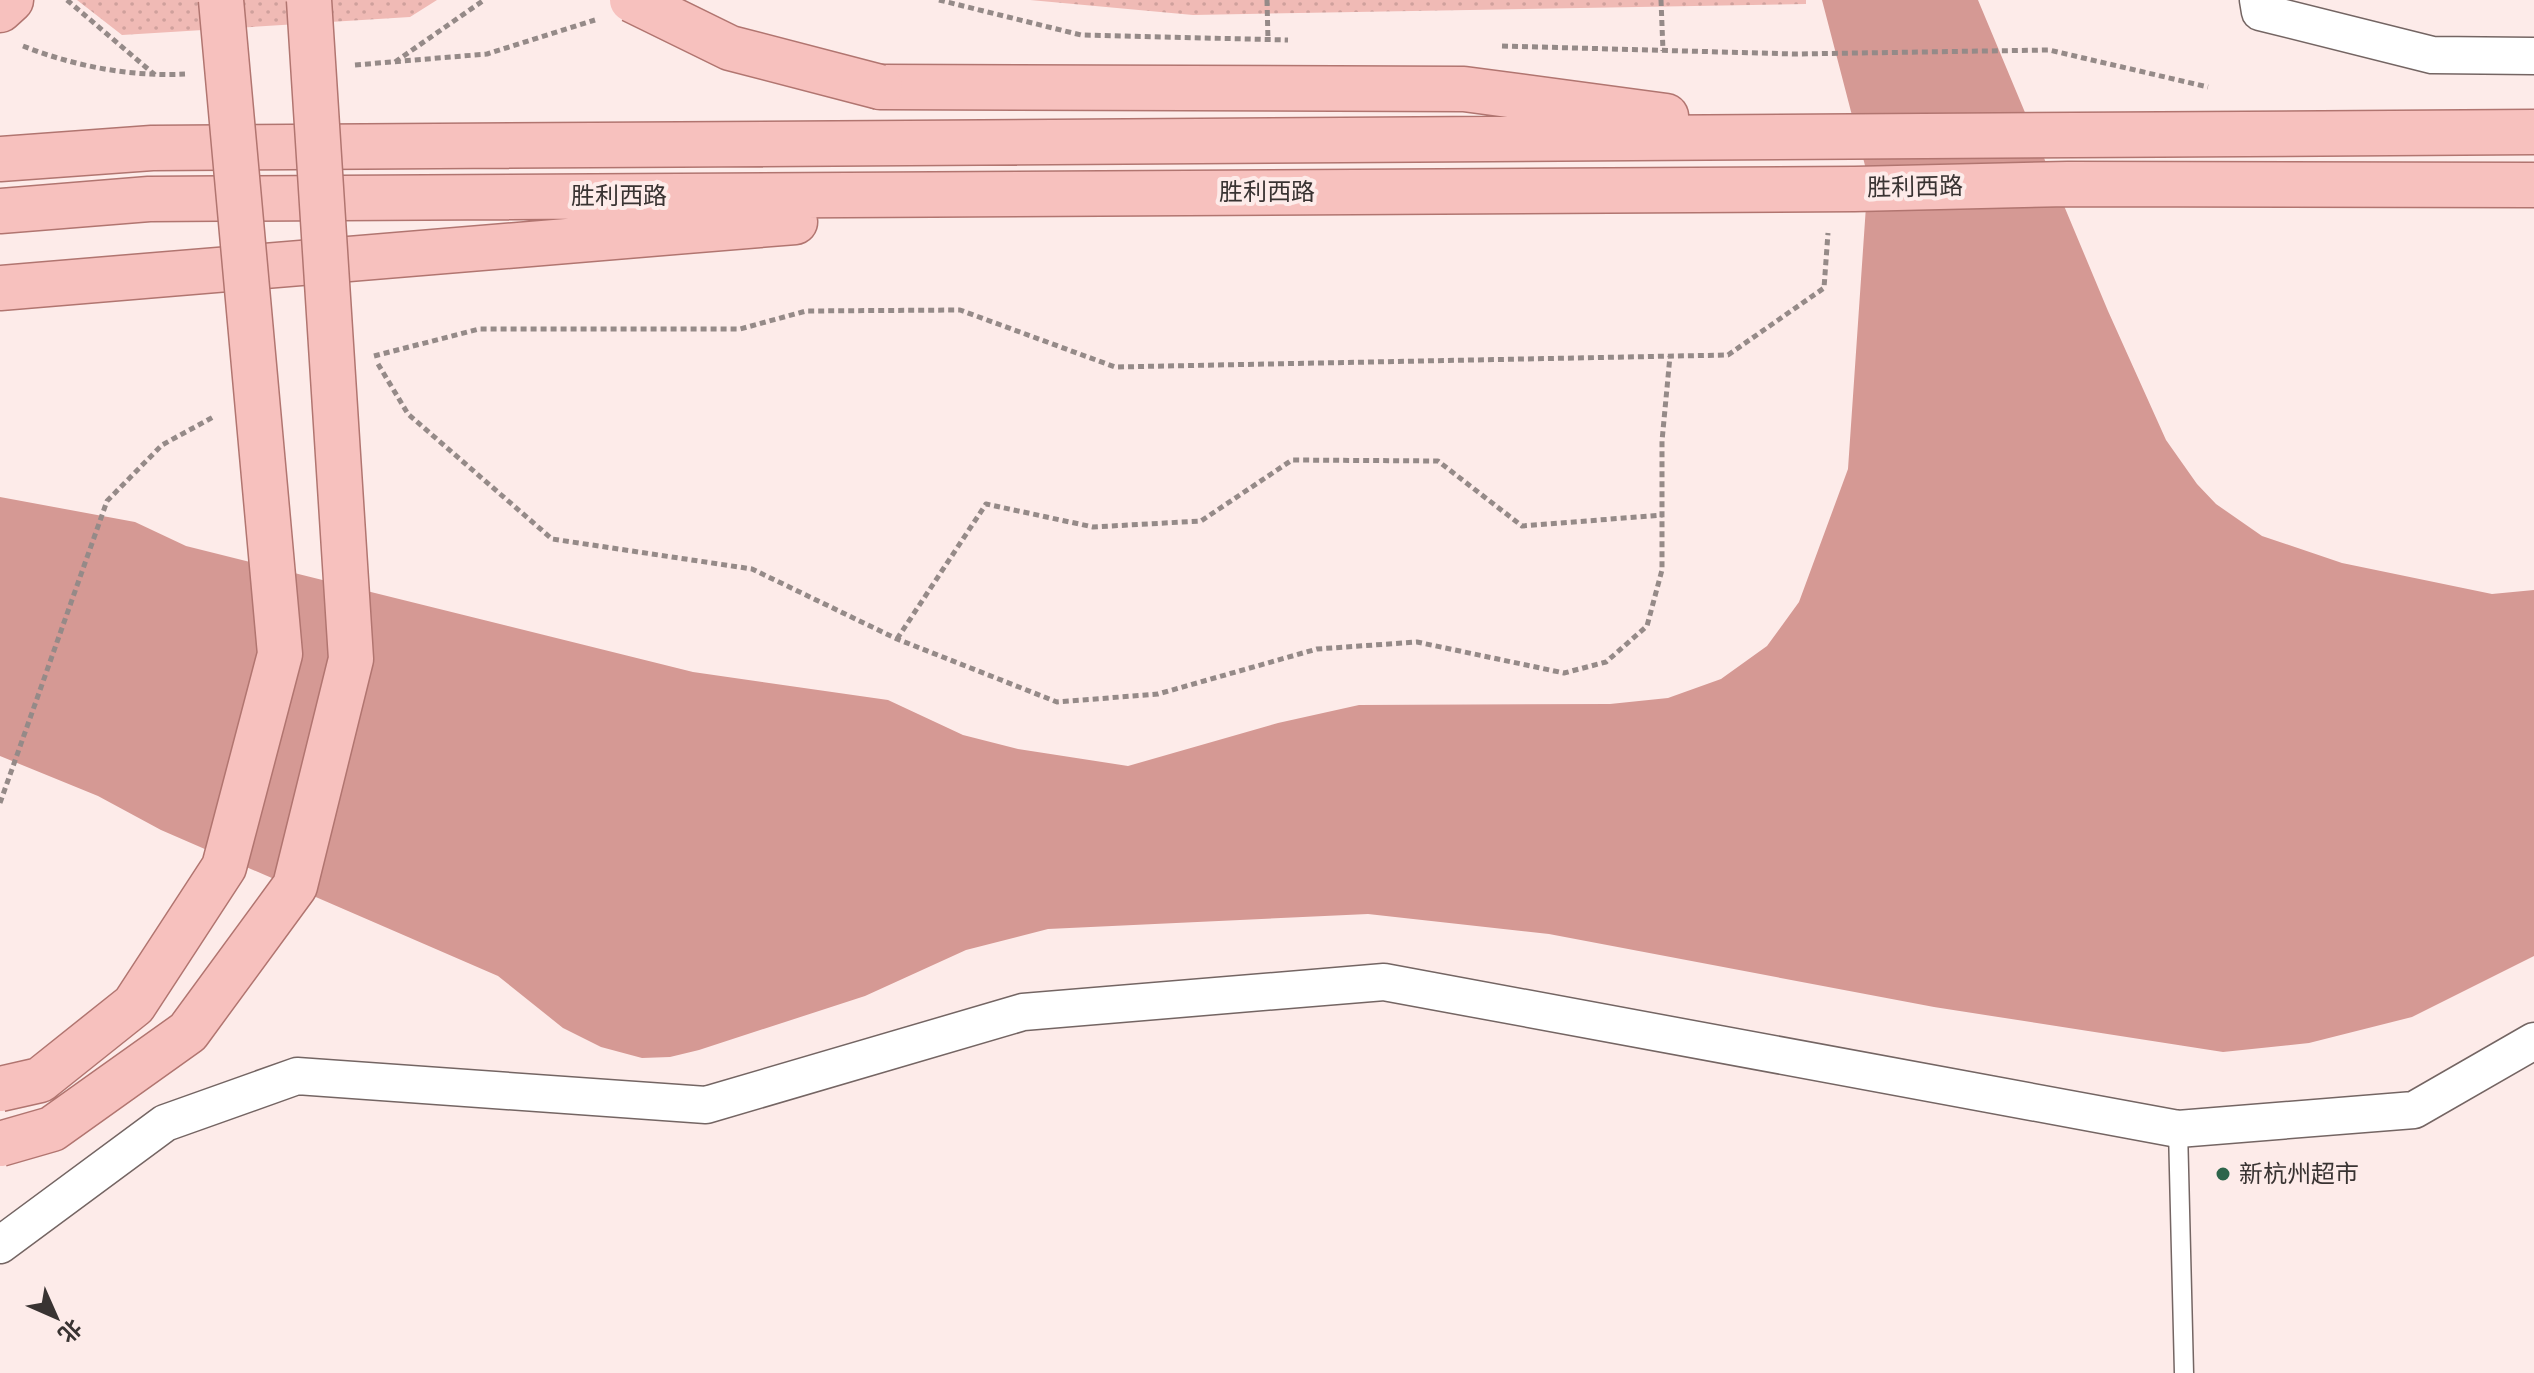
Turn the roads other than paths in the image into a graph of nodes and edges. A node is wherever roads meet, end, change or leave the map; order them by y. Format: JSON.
{"nodes":[{"id":1,"x":221,"y":0,"type":"edge"},
{"id":2,"x":309,"y":0,"type":"edge"},
{"id":3,"x":2258,"y":0,"type":"edge"},
{"id":4,"x":617,"y":9,"type":"edge"},
{"id":5,"x":2534,"y":56,"type":"edge"},
{"id":6,"x":2534,"y":132,"type":"edge"},
{"id":7,"x":1835,"y":137,"type":"junction"},
{"id":8,"x":0,"y":159,"type":"edge"},
{"id":9,"x":2534,"y":185,"type":"edge"},
{"id":10,"x":1140,"y":193,"type":"junction"},
{"id":11,"x":0,"y":211,"type":"edge"},
{"id":12,"x":0,"y":288,"type":"edge"},
{"id":13,"x":2534,"y":1041,"type":"edge"},
{"id":14,"x":0,"y":1089,"type":"edge"},
{"id":15,"x":2178,"y":1129,"type":"junction"},
{"id":16,"x":0,"y":1144,"type":"edge"},
{"id":17,"x":0,"y":1245,"type":"edge"},
{"id":18,"x":2184,"y":1373,"type":"edge"}],
"edges":[{"from":1,"to":14,"type":"main road","bridge":true},
{"from":2,"to":16,"type":"main road","bridge":true},
{"from":3,"to":5,"type":"street"},
{"from":4,"to":7,"type":"main road","bridge":true},
{"from":6,"to":7,"type":"main road","name":"胜利西路"},
{"from":7,"to":8,"type":"main road","name":"胜利西路"},
{"from":9,"to":10,"type":"main road","name":"胜利西路"},
{"from":10,"to":11,"type":"main road","name":"胜利西路"},
{"from":10,"to":12,"type":"main road"},
{"from":13,"to":15,"type":"street"},
{"from":15,"to":17,"type":"street"},
{"from":15,"to":18,"type":"lane"}]}
